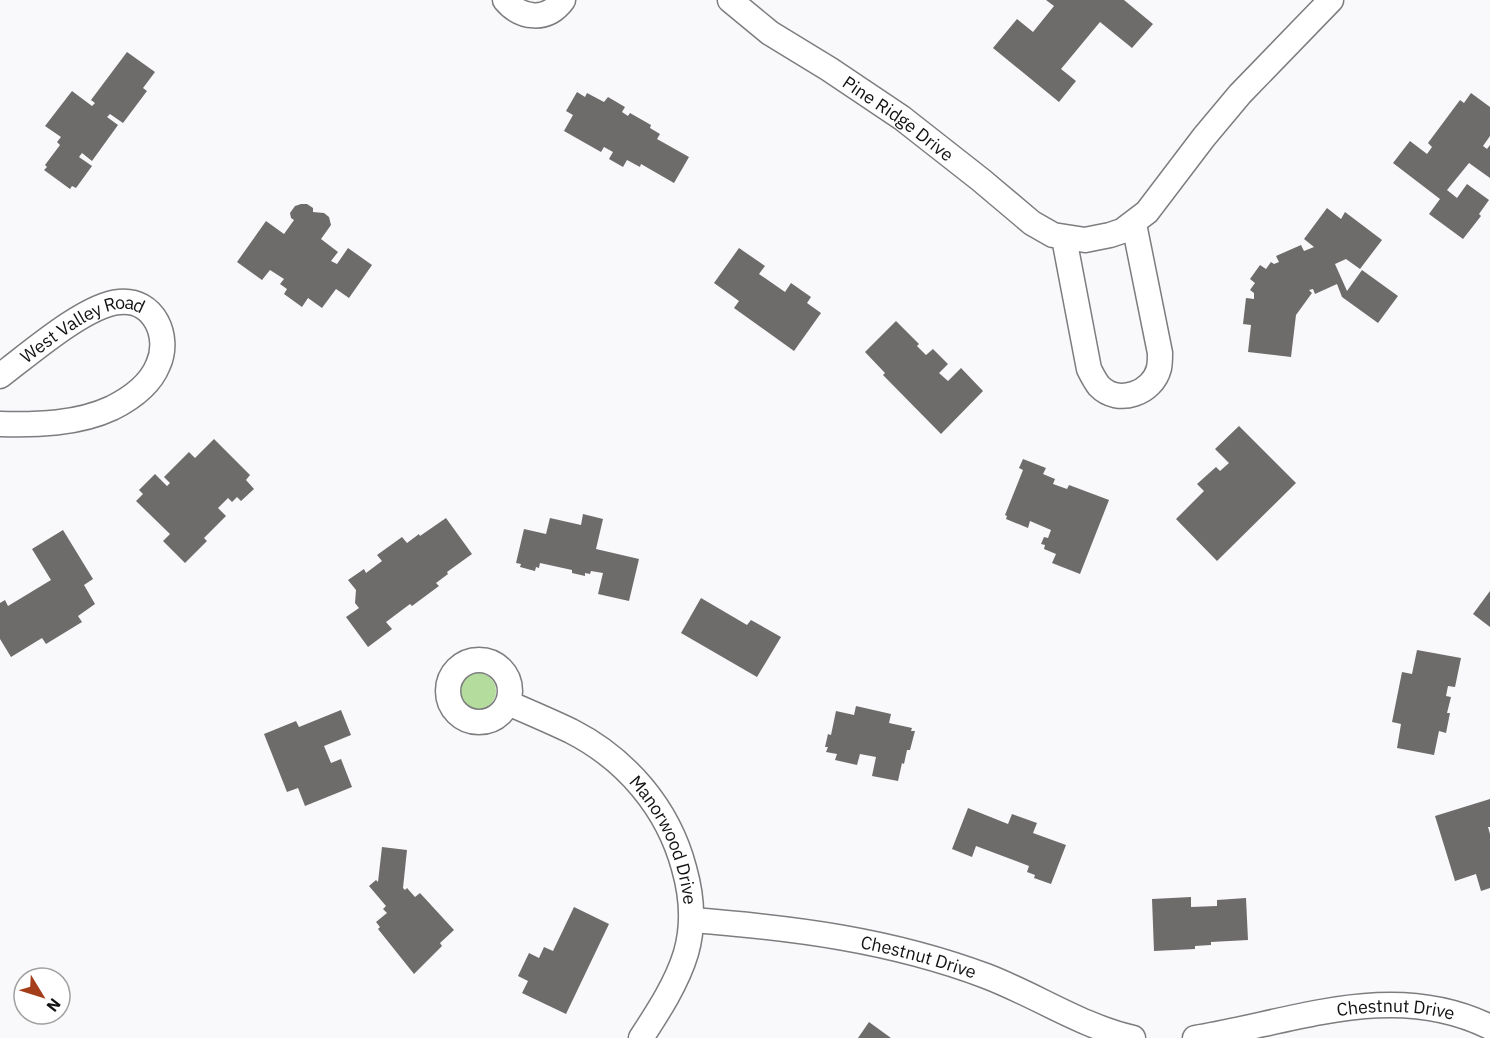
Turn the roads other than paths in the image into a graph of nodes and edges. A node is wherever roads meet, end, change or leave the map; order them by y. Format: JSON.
{"nodes":[{"id":1,"x":505,"y":0,"type":"edge"},
{"id":2,"x":563,"y":0,"type":"edge"},
{"id":3,"x":730,"y":0,"type":"edge"},
{"id":4,"x":1331,"y":0,"type":"edge"},
{"id":5,"x":1134,"y":224,"type":"junction"},
{"id":6,"x":1064,"y":238,"type":"junction"},
{"id":7,"x":0,"y":376,"type":"edge"},
{"id":8,"x":0,"y":424,"type":"edge"},
{"id":9,"x":508,"y":703,"type":"dead end"},
{"id":10,"x":692,"y":920,"type":"junction"},
{"id":11,"x":1490,"y":1027,"type":"edge"},
{"id":12,"x":641,"y":1038,"type":"edge"},
{"id":13,"x":1133,"y":1038,"type":"edge"},
{"id":14,"x":1195,"y":1038,"type":"edge"}],
"edges":[{"from":1,"to":2,"type":"street"},
{"from":3,"to":6,"type":"street","name":"Pine Ridge Drive"},
{"from":4,"to":5,"type":"street","name":"Pine Ridge Drive"},
{"from":5,"to":6,"type":"street","name":"Pine Ridge Drive"},
{"from":5,"to":6,"type":"street"},
{"from":7,"to":8,"type":"street","name":"West Valley Road"},
{"from":9,"to":10,"type":"street","name":"Manorwood Drive"},
{"from":10,"to":12,"type":"street","name":"Manorwood Drive"},
{"from":10,"to":13,"type":"street","name":"Chestnut Drive"},
{"from":11,"to":14,"type":"street","name":"Chestnut Drive"}]}
